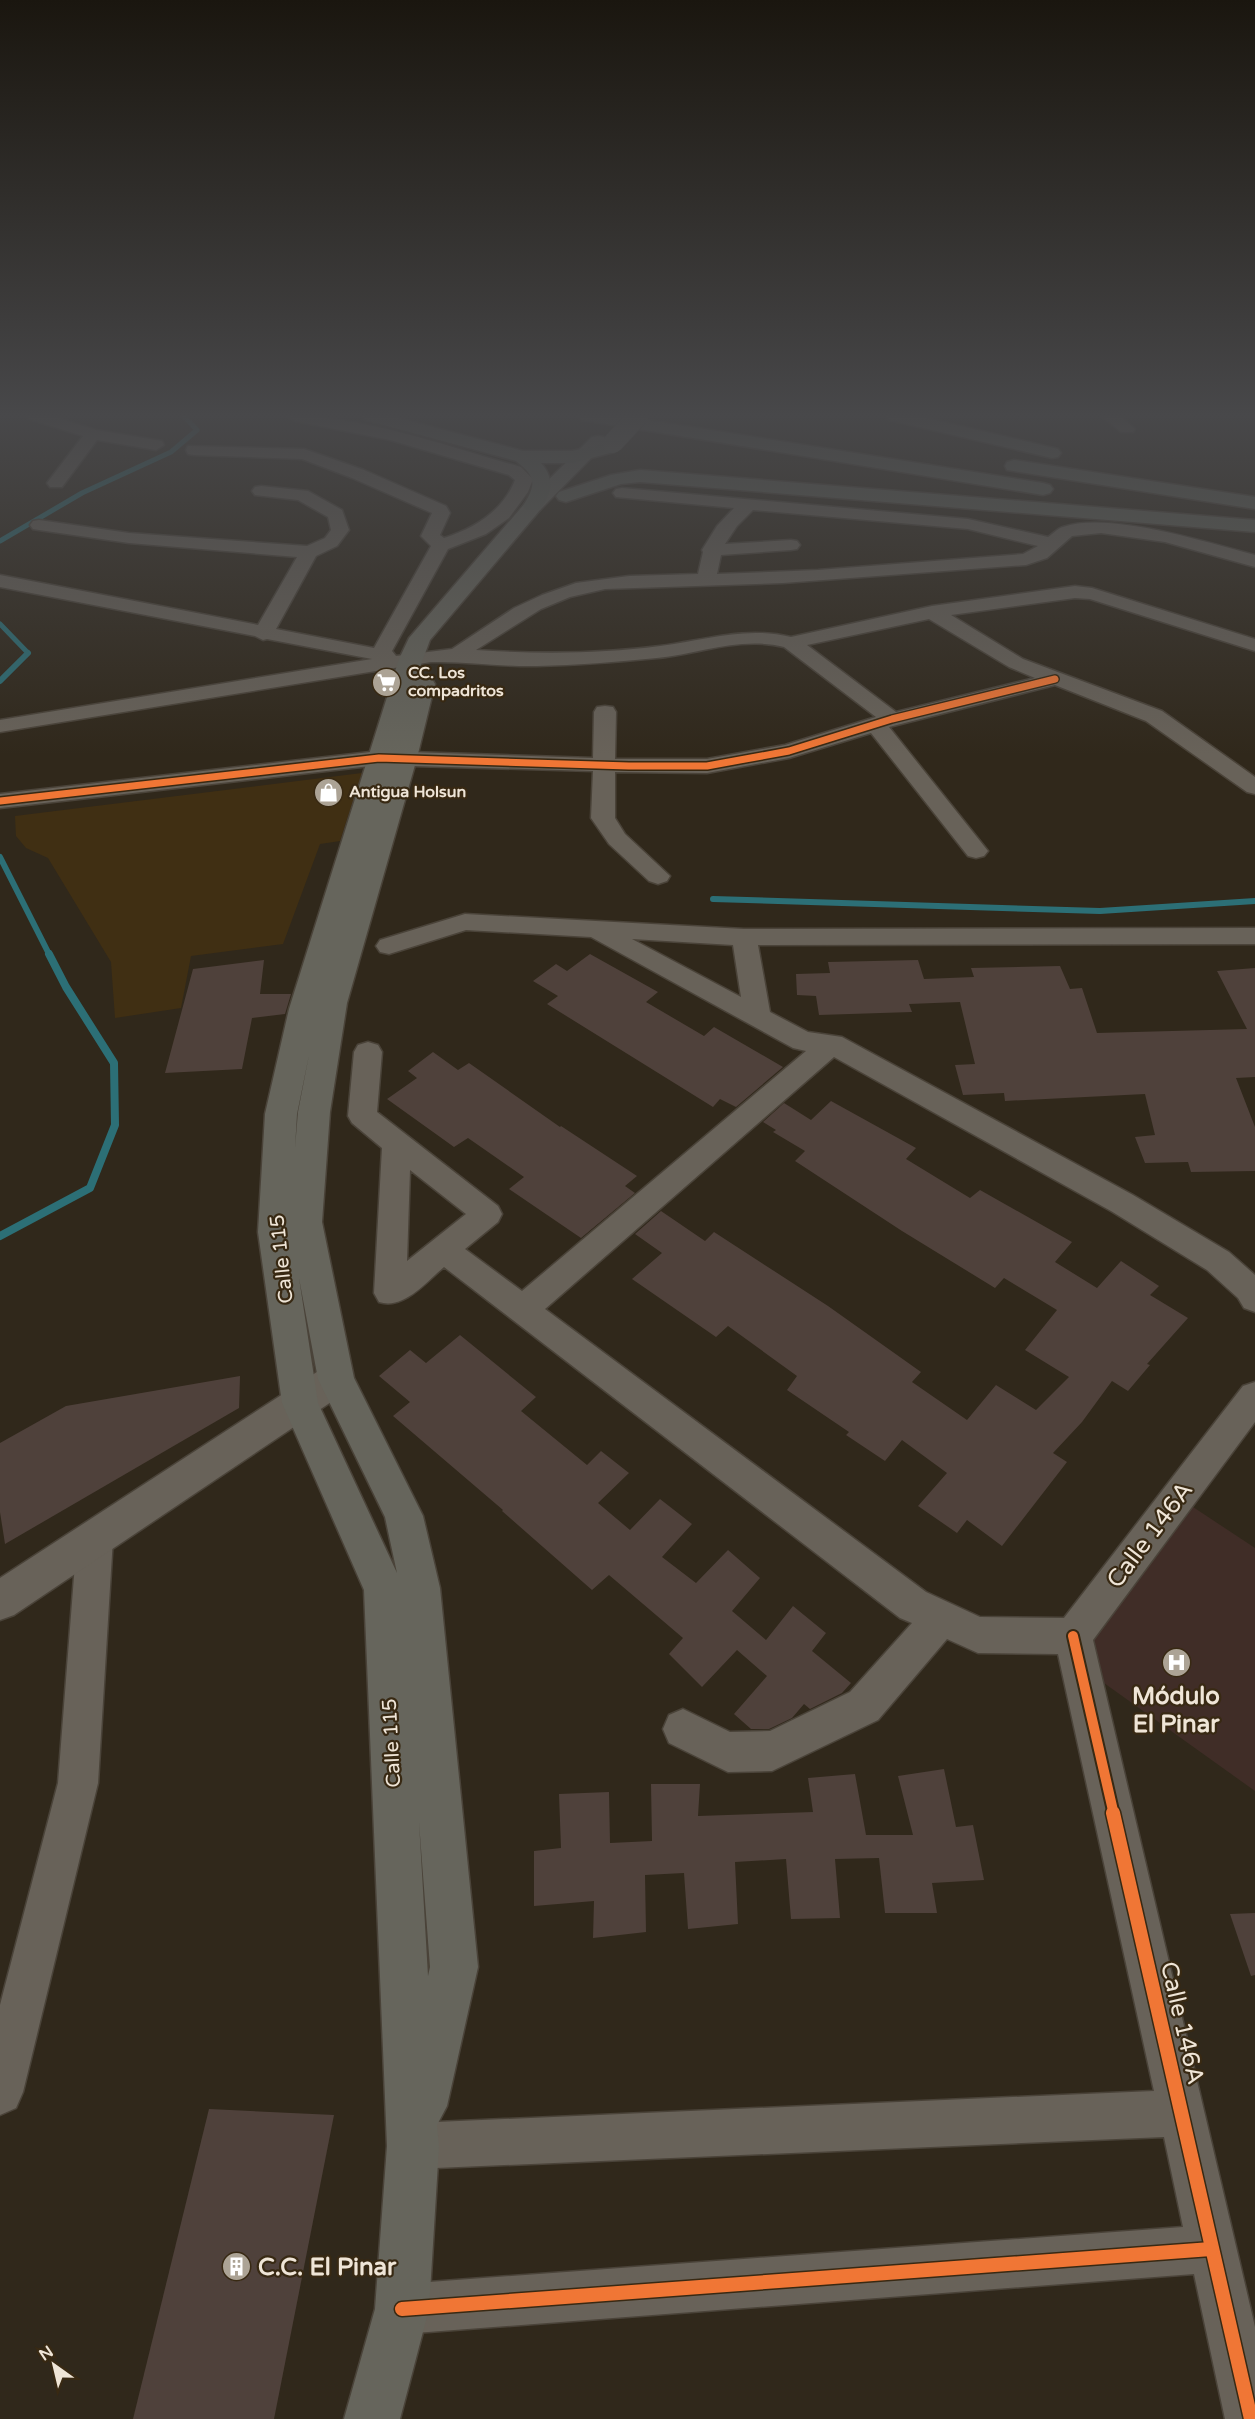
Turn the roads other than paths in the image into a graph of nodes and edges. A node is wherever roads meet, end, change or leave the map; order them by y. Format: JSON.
{"nodes":[{"id":1,"x":66,"y":529,"type":"edge"},
{"id":2,"x":340,"y":529,"type":"edge"},
{"id":3,"x":433,"y":529,"type":"edge"},
{"id":4,"x":483,"y":529,"type":"edge"},
{"id":5,"x":513,"y":529,"type":"edge"},
{"id":6,"x":537,"y":529,"type":"edge"},
{"id":7,"x":724,"y":529,"type":"edge"},
{"id":8,"x":989,"y":529,"type":"edge"},
{"id":9,"x":1091,"y":529,"type":"edge"},
{"id":10,"x":1107,"y":529,"type":"edge"},
{"id":11,"x":1053,"y":544,"type":"junction"},
{"id":12,"x":441,"y":545,"type":"junction"},
{"id":13,"x":791,"y":545,"type":"dead end"},
{"id":14,"x":711,"y":550,"type":"junction"},
{"id":15,"x":309,"y":552,"type":"junction"},
{"id":16,"x":1255,"y":561,"type":"edge"},
{"id":17,"x":0,"y":581,"type":"edge"},
{"id":18,"x":706,"y":581,"type":"junction"},
{"id":19,"x":932,"y":612,"type":"junction"},
{"id":20,"x":263,"y":634,"type":"junction"},
{"id":21,"x":791,"y":643,"type":"junction"},
{"id":22,"x":1255,"y":645,"type":"edge"},
{"id":23,"x":419,"y":656,"type":"junction"},
{"id":24,"x":1055,"y":679,"type":"junction"},
{"id":25,"x":606,"y":712,"type":"dead end"},
{"id":26,"x":884,"y":722,"type":"junction"},
{"id":27,"x":0,"y":726,"type":"edge"},
{"id":28,"x":392,"y":758,"type":"junction"},
{"id":29,"x":604,"y":765,"type":"junction"},
{"id":30,"x":1255,"y":787,"type":"edge"},
{"id":31,"x":0,"y":801,"type":"edge"},
{"id":32,"x":976,"y":851,"type":"dead end"},
{"id":33,"x":658,"y":876,"type":"dead end"},
{"id":34,"x":593,"y":929,"type":"junction"},
{"id":35,"x":1255,"y":936,"type":"edge"},
{"id":36,"x":744,"y":937,"type":"junction"},
{"id":37,"x":389,"y":946,"type":"dead end"},
{"id":38,"x":758,"y":1017,"type":"junction"},
{"id":39,"x":832,"y":1044,"type":"junction"},
{"id":40,"x":369,"y":1052,"type":"dead end"},
{"id":41,"x":398,"y":1144,"type":"junction"},
{"id":42,"x":443,"y":1249,"type":"junction"},
{"id":43,"x":1255,"y":1299,"type":"edge"},
{"id":44,"x":522,"y":1310,"type":"junction"},
{"id":45,"x":336,"y":1379,"type":"junction"},
{"id":46,"x":1255,"y":1396,"type":"edge"},
{"id":47,"x":300,"y":1403,"type":"junction"},
{"id":48,"x":95,"y":1538,"type":"junction"},
{"id":49,"x":0,"y":1601,"type":"edge"},
{"id":50,"x":941,"y":1618,"type":"junction"},
{"id":51,"x":1073,"y":1636,"type":"junction"},
{"id":52,"x":683,"y":1729,"type":"dead end"},
{"id":53,"x":0,"y":2092,"type":"edge"},
{"id":54,"x":1183,"y":2113,"type":"junction"},
{"id":55,"x":412,"y":2146,"type":"junction"},
{"id":56,"x":1211,"y":2249,"type":"junction"},
{"id":57,"x":402,"y":2309,"type":"junction"},
{"id":58,"x":372,"y":2419,"type":"edge"},
{"id":59,"x":1251,"y":2419,"type":"edge"}],
"edges":[{"from":1,"to":15,"type":"street"},
{"from":2,"to":15,"type":"street"},
{"from":3,"to":12,"type":"street"},
{"from":4,"to":12,"type":"street"},
{"from":5,"to":23,"type":"main road","name":"Calle 115"},
{"from":6,"to":23,"type":"main road","name":"Calle 115"},
{"from":7,"to":14,"type":"street"},
{"from":8,"to":11,"type":"street"},
{"from":9,"to":11,"type":"street"},
{"from":10,"to":16,"type":"street"},
{"from":11,"to":18,"type":"street"},
{"from":12,"to":23,"type":"street"},
{"from":13,"to":14,"type":"street"},
{"from":14,"to":18,"type":"street"},
{"from":15,"to":20,"type":"street"},
{"from":17,"to":20,"type":"street"},
{"from":18,"to":23,"type":"street"},
{"from":19,"to":21,"type":"street"},
{"from":19,"to":22,"type":"street"},
{"from":19,"to":24,"type":"street"},
{"from":20,"to":23,"type":"street"},
{"from":21,"to":23,"type":"street"},
{"from":21,"to":26,"type":"street"},
{"from":23,"to":27,"type":"street"},
{"from":23,"to":28,"type":"main road","name":"Calle 115"},
{"from":24,"to":26,"type":"street"},
{"from":24,"to":30,"type":"street"},
{"from":25,"to":29,"type":"street"},
{"from":26,"to":29,"type":"street"},
{"from":26,"to":32,"type":"street"},
{"from":28,"to":29,"type":"street"},
{"from":28,"to":31,"type":"street"},
{"from":28,"to":45,"type":"main road","name":"Calle 115"},
{"from":28,"to":47,"type":"main road","name":"Calle 115"},
{"from":29,"to":33,"type":"street"},
{"from":34,"to":36,"type":"street"},
{"from":34,"to":37,"type":"street"},
{"from":34,"to":38,"type":"street"},
{"from":35,"to":36,"type":"street"},
{"from":36,"to":38,"type":"street"},
{"from":38,"to":39,"type":"street"},
{"from":39,"to":43,"type":"street"},
{"from":39,"to":44,"type":"street"},
{"from":40,"to":41,"type":"street"},
{"from":41,"to":42,"type":"street"},
{"from":41,"to":42,"type":"street"},
{"from":42,"to":44,"type":"street"},
{"from":44,"to":50,"type":"street"},
{"from":45,"to":47,"type":"street"},
{"from":45,"to":55,"type":"main road","name":"Calle 115"},
{"from":46,"to":51,"type":"street","name":"Calle 146A"},
{"from":47,"to":48,"type":"street"},
{"from":47,"to":55,"type":"main road","name":"Calle 115"},
{"from":48,"to":49,"type":"street"},
{"from":48,"to":53,"type":"street"},
{"from":50,"to":51,"type":"street"},
{"from":50,"to":52,"type":"street"},
{"from":51,"to":54,"type":"street","name":"Calle 146A"},
{"from":54,"to":55,"type":"street"},
{"from":54,"to":56,"type":"street","name":"Calle 146A"},
{"from":55,"to":57,"type":"main road","name":"Calle 115"},
{"from":56,"to":57,"type":"street"},
{"from":56,"to":59,"type":"street","name":"Calle 146A"},
{"from":57,"to":58,"type":"main road","name":"Calle 115"}]}
